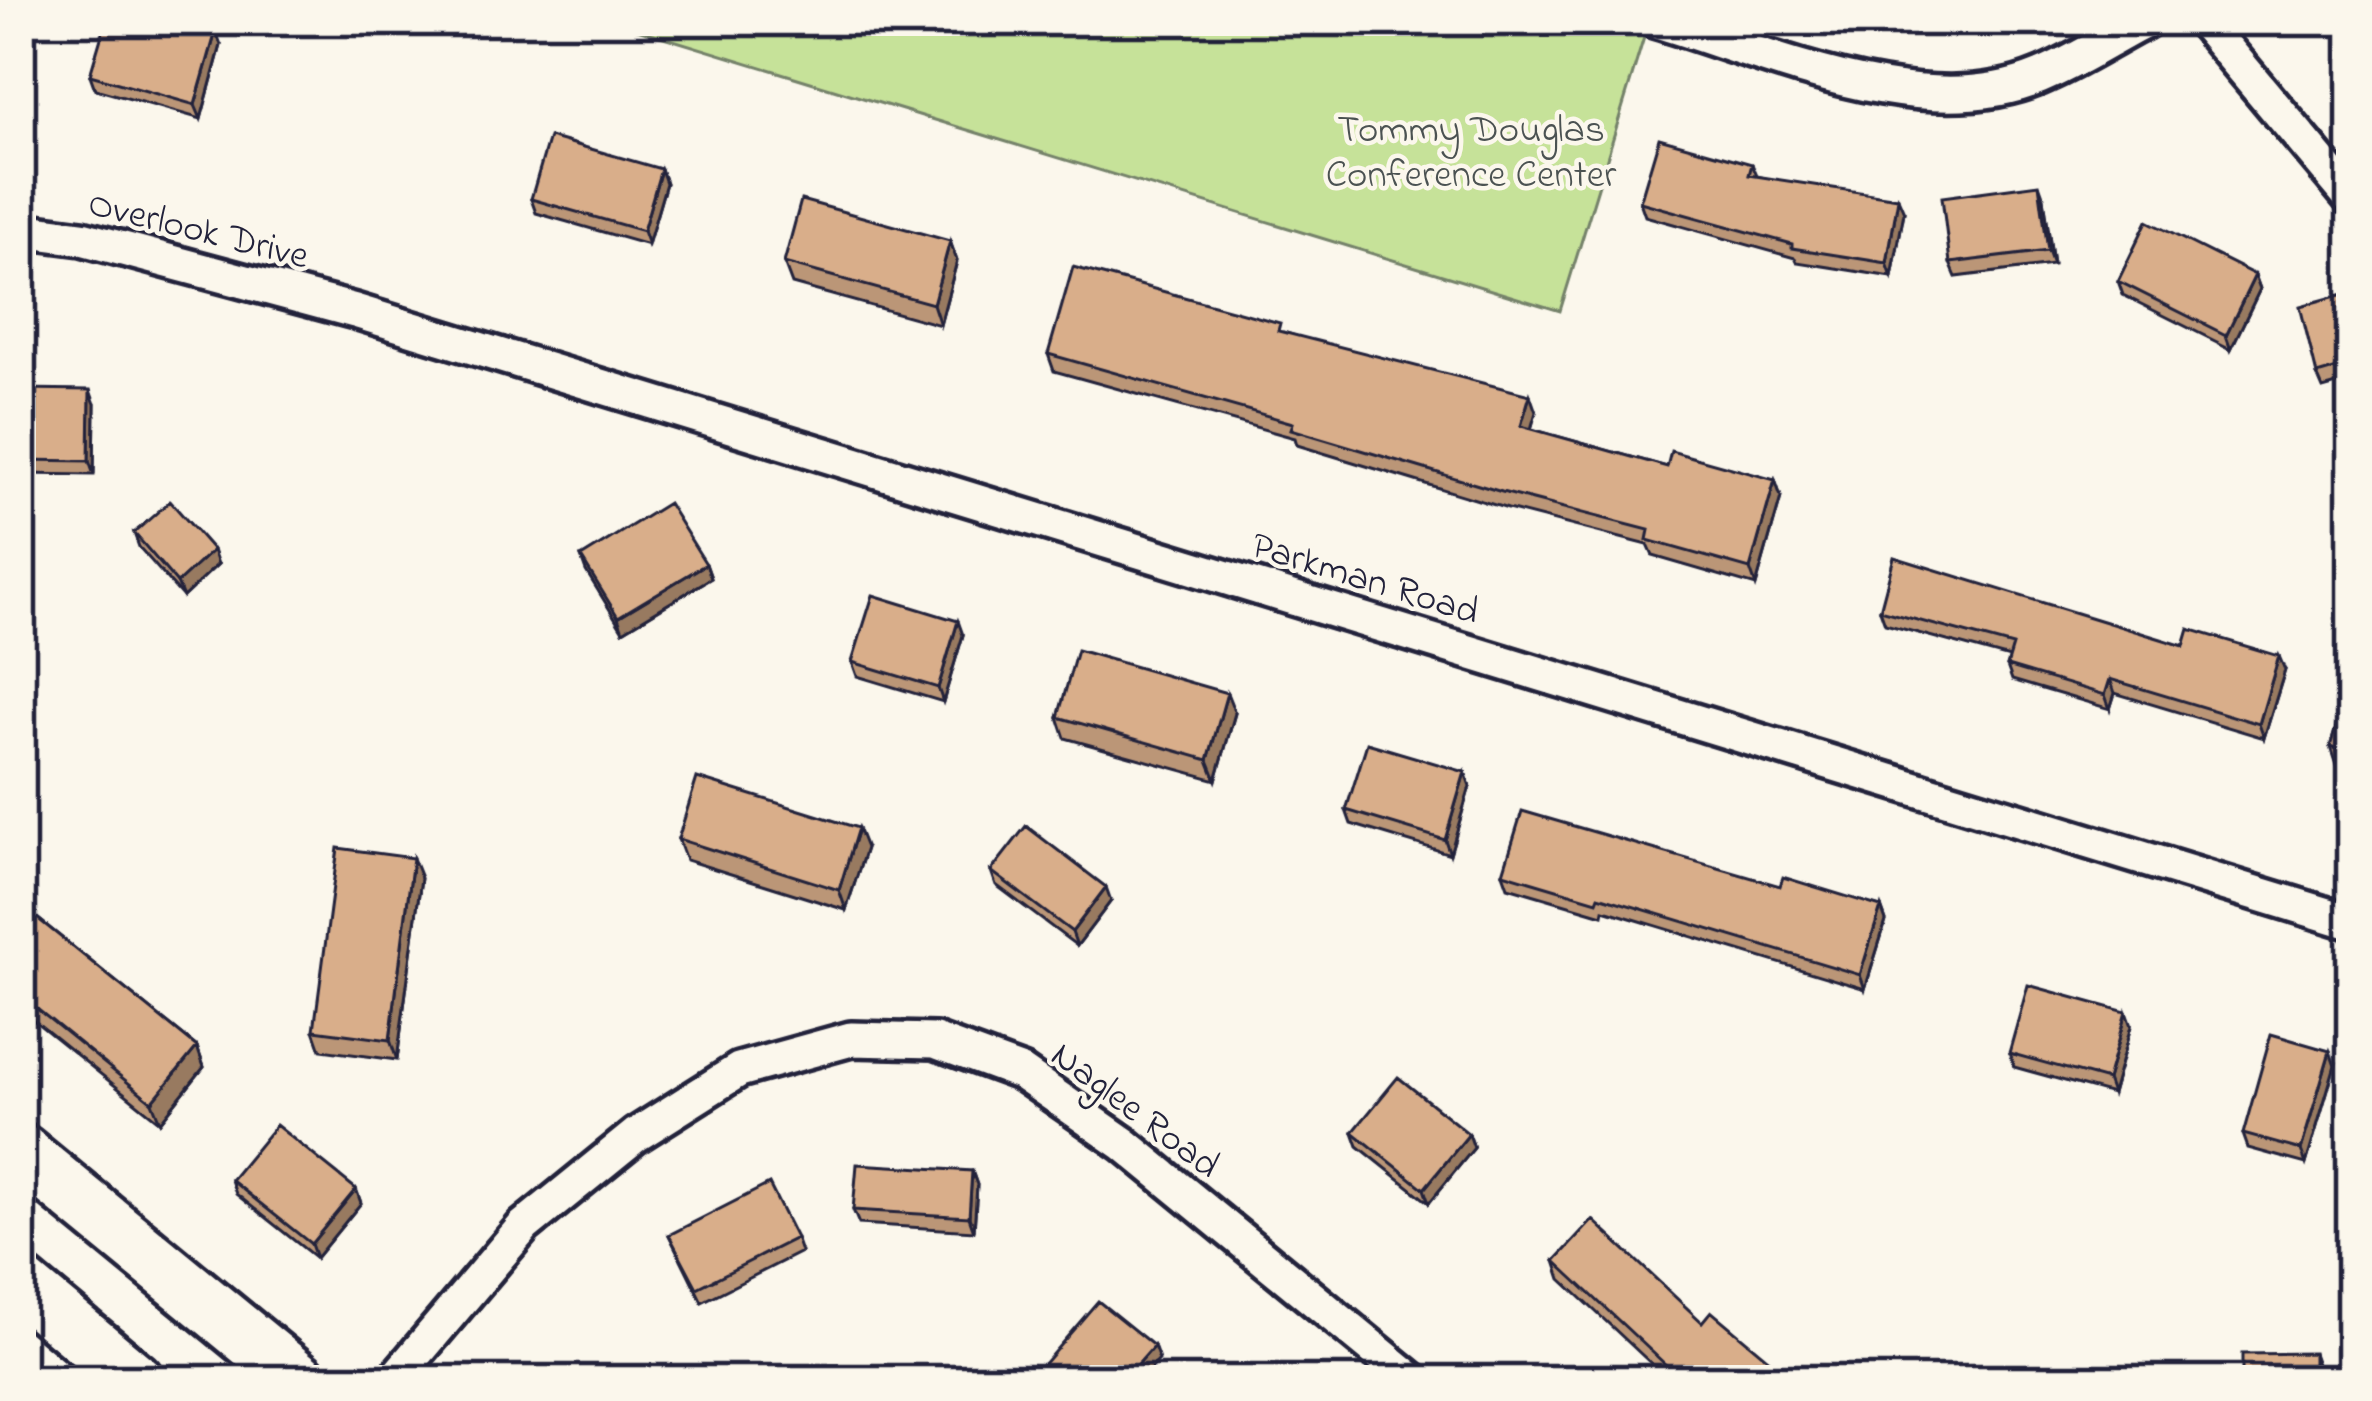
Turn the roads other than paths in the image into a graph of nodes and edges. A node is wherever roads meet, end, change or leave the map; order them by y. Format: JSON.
{"nodes":[{"id":1,"x":1657,"y":21,"type":"edge"},
{"id":2,"x":2145,"y":21,"type":"edge"},
{"id":3,"x":2203,"y":21,"type":"edge"},
{"id":4,"x":2351,"y":198,"type":"edge"},
{"id":5,"x":21,"y":230,"type":"edge"},
{"id":6,"x":356,"y":311,"type":"joint"},
{"id":7,"x":2351,"y":922,"type":"edge"},
{"id":8,"x":21,"y":1152,"type":"edge"},
{"id":9,"x":21,"y":1285,"type":"edge"},
{"id":10,"x":135,"y":1380,"type":"edge"},
{"id":11,"x":299,"y":1380,"type":"edge"},
{"id":12,"x":394,"y":1380,"type":"edge"},
{"id":13,"x":1412,"y":1380,"type":"edge"}],
"edges":[{"from":1,"to":2,"type":"street"},
{"from":3,"to":4,"type":"street"},
{"from":5,"to":6,"type":"street","name":"Overlook Drive"},
{"from":6,"to":7,"type":"street","name":"Parkman Road"},
{"from":8,"to":11,"type":"main road"},
{"from":9,"to":10,"type":"main road"},
{"from":12,"to":13,"type":"street","name":"Naglee Road"}]}
